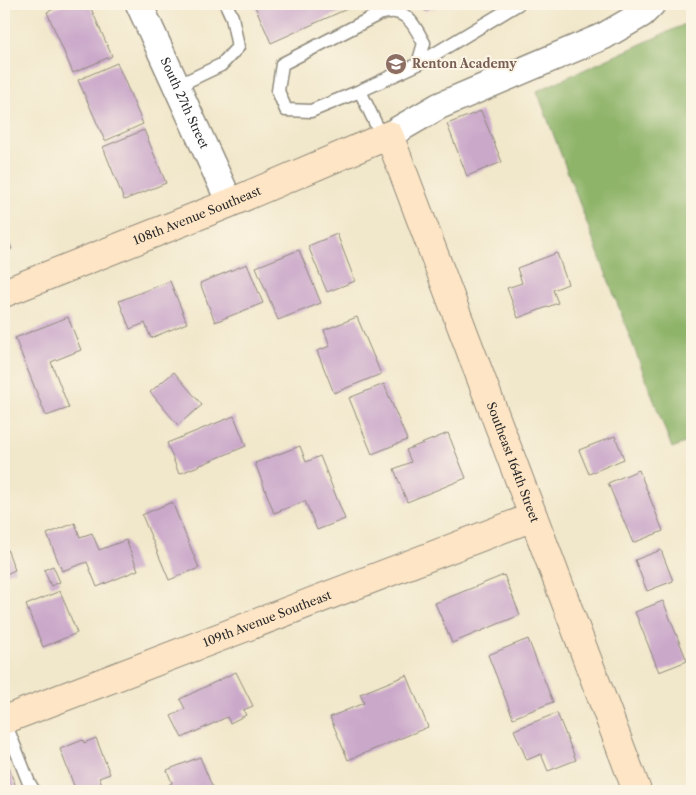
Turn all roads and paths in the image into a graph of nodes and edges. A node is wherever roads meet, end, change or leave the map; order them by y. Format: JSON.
{"nodes":[{"id":1,"x":139,"y":4,"type":"edge"},
{"id":2,"x":226,"y":4,"type":"edge"},
{"id":3,"x":518,"y":4,"type":"edge"},
{"id":4,"x":652,"y":4,"type":"edge"},
{"id":5,"x":418,"y":64,"type":"junction"},
{"id":6,"x":177,"y":86,"type":"junction"},
{"id":7,"x":360,"y":91,"type":"junction"},
{"id":8,"x":386,"y":136,"type":"junction"},
{"id":9,"x":230,"y":203,"type":"junction"},
{"id":10,"x":4,"y":293,"type":"edge"},
{"id":11,"x":533,"y":517,"type":"junction"},
{"id":12,"x":4,"y":720,"type":"edge"},
{"id":13,"x":34,"y":791,"type":"edge"},
{"id":14,"x":637,"y":791,"type":"edge"}],
"edges":[{"from":1,"to":6,"type":"street","name":"South 27th Street"},
{"from":2,"to":6,"type":"lane"},
{"from":3,"to":5,"type":"lane"},
{"from":4,"to":8,"type":"street"},
{"from":5,"to":7,"type":"lane"},
{"from":5,"to":7,"type":"lane"},
{"from":6,"to":9,"type":"street","name":"South 27th Street"},
{"from":7,"to":8,"type":"lane"},
{"from":8,"to":9,"type":"street","name":"108th Avenue Southeast"},
{"from":8,"to":11,"type":"street","name":"Southeast 164th Street"},
{"from":9,"to":10,"type":"street","name":"108th Avenue Southeast"},
{"from":11,"to":12,"type":"street","name":"109th Avenue Southeast"},
{"from":11,"to":14,"type":"street","name":"Southeast 164th Street"},
{"from":12,"to":13,"type":"lane"}]}
